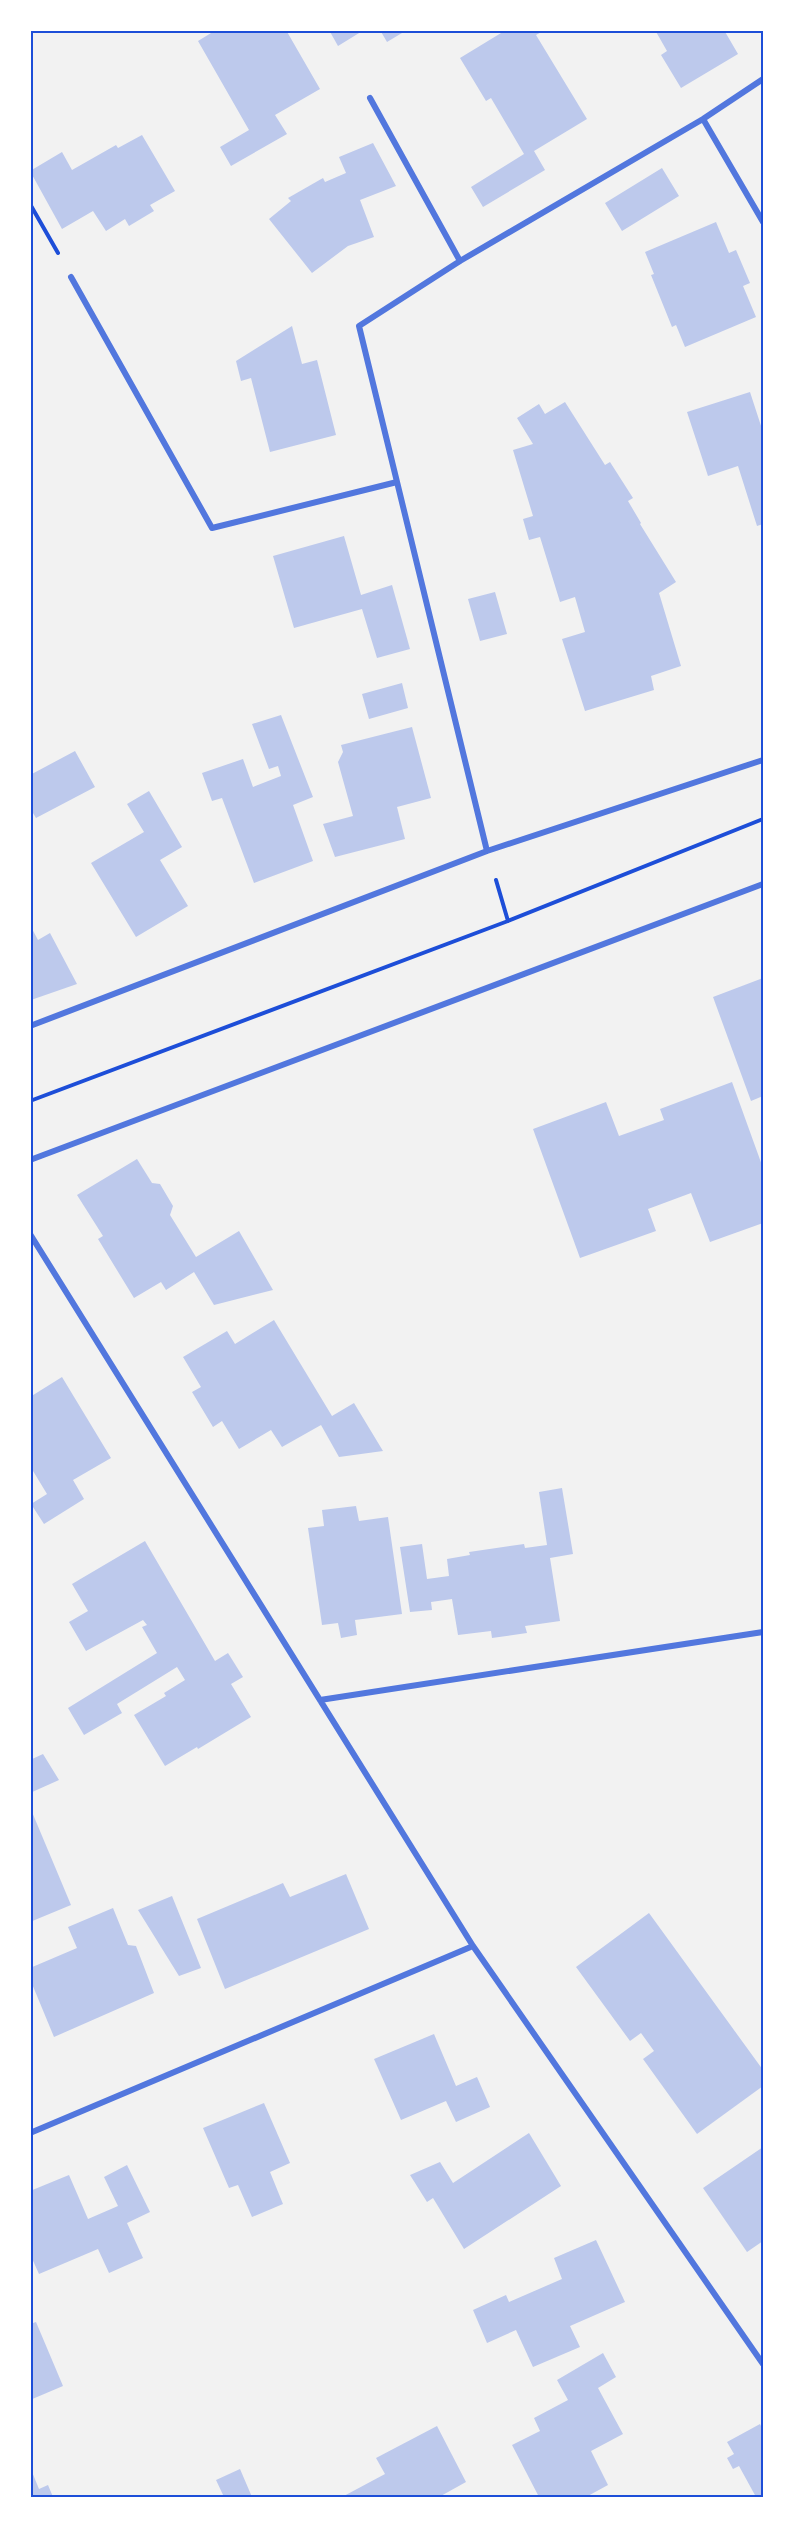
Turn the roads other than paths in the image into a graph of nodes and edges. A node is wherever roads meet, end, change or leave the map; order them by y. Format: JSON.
{"nodes":[{"id":1,"x":763,"y":79,"type":"edge"},
{"id":2,"x":370,"y":98,"type":"dead end"},
{"id":3,"x":703,"y":119,"type":"junction"},
{"id":4,"x":763,"y":222,"type":"edge"},
{"id":5,"x":460,"y":261,"type":"junction"},
{"id":6,"x":71,"y":277,"type":"road end"},
{"id":7,"x":397,"y":482,"type":"junction"},
{"id":8,"x":763,"y":760,"type":"edge"},
{"id":9,"x":487,"y":850,"type":"junction"},
{"id":10,"x":763,"y":884,"type":"edge"},
{"id":11,"x":30,"y":1026,"type":"edge"},
{"id":12,"x":30,"y":1160,"type":"edge"},
{"id":13,"x":30,"y":1234,"type":"edge"},
{"id":14,"x":763,"y":1632,"type":"edge"},
{"id":15,"x":320,"y":1700,"type":"junction"},
{"id":16,"x":473,"y":1946,"type":"junction"},
{"id":17,"x":30,"y":2133,"type":"edge"},
{"id":18,"x":763,"y":2364,"type":"edge"}],
"edges":[{"from":1,"to":3,"type":"street"},
{"from":2,"to":5,"type":"street"},
{"from":3,"to":4,"type":"street"},
{"from":3,"to":5,"type":"street"},
{"from":5,"to":7,"type":"street"},
{"from":6,"to":7,"type":"street"},
{"from":7,"to":9,"type":"street"},
{"from":8,"to":9,"type":"street"},
{"from":9,"to":11,"type":"street"},
{"from":10,"to":12,"type":"street"},
{"from":13,"to":15,"type":"street"},
{"from":14,"to":15,"type":"street"},
{"from":15,"to":16,"type":"street"},
{"from":16,"to":17,"type":"street"},
{"from":16,"to":18,"type":"street"}]}
